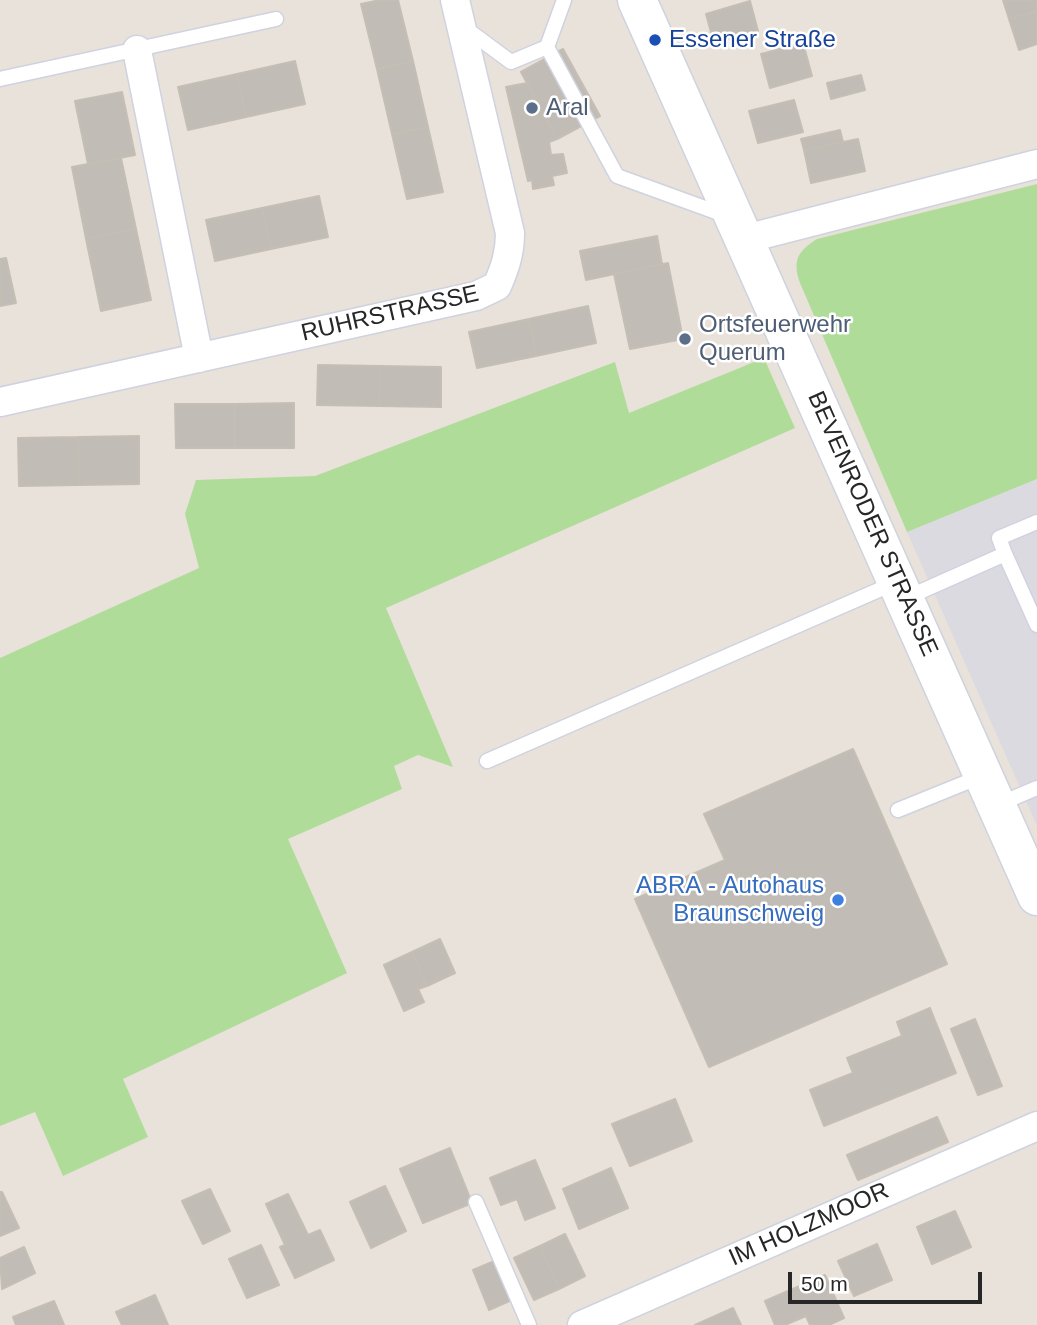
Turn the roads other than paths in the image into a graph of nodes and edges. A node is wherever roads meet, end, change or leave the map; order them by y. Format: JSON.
{"nodes":[{"id":1,"x":564,"y":0,"type":"edge"},
{"id":2,"x":637,"y":0,"type":"edge"},
{"id":3,"x":458,"y":13,"type":"edge"},
{"id":4,"x":276,"y":19,"type":"dead end"},
{"id":5,"x":547,"y":47,"type":"junction"},
{"id":6,"x":137,"y":50,"type":"junction"},
{"id":7,"x":0,"y":79,"type":"edge"},
{"id":8,"x":1037,"y":164,"type":"edge"},
{"id":9,"x":741,"y":229,"type":"junction"},
{"id":10,"x":198,"y":358,"type":"junction"},
{"id":11,"x":0,"y":402,"type":"edge"},
{"id":12,"x":1037,"y":522,"type":"edge"},
{"id":13,"x":1005,"y":554,"type":"junction"},
{"id":14,"x":901,"y":590,"type":"junction"},
{"id":15,"x":1037,"y":625,"type":"edge"},
{"id":16,"x":487,"y":761,"type":"dead end"},
{"id":17,"x":1037,"y":788,"type":"edge"},
{"id":18,"x":990,"y":790,"type":"junction"},
{"id":19,"x":898,"y":810,"type":"dead end"},
{"id":20,"x":1037,"y":896,"type":"edge"},
{"id":21,"x":1037,"y":1126,"type":"edge"},
{"id":22,"x":476,"y":1202,"type":"dead end"},
{"id":23,"x":529,"y":1325,"type":"edge"},
{"id":24,"x":582,"y":1325,"type":"edge"}],
"edges":[{"from":1,"to":5,"type":"lane"},
{"from":2,"to":9,"type":"main road","name":"BEVENRODER STRASSE"},
{"from":3,"to":5,"type":"lane"},
{"from":3,"to":10,"type":"street","name":"RUHRSTRASSE"},
{"from":4,"to":6,"type":"lane"},
{"from":5,"to":9,"type":"lane"},
{"from":6,"to":7,"type":"lane"},
{"from":6,"to":10,"type":"street"},
{"from":8,"to":9,"type":"street"},
{"from":9,"to":14,"type":"main road","name":"BEVENRODER STRASSE"},
{"from":10,"to":11,"type":"street","name":"RUHRSTRASSE"},
{"from":12,"to":13,"type":"lane"},
{"from":13,"to":14,"type":"lane"},
{"from":13,"to":15,"type":"lane"},
{"from":14,"to":16,"type":"lane"},
{"from":14,"to":18,"type":"main road","name":"BEVENRODER STRASSE"},
{"from":17,"to":18,"type":"lane"},
{"from":18,"to":19,"type":"lane"},
{"from":18,"to":20,"type":"main road","name":"BEVENRODER STRASSE"},
{"from":21,"to":24,"type":"street","name":"IM HOLZMOOR"},
{"from":22,"to":23,"type":"lane"}]}
